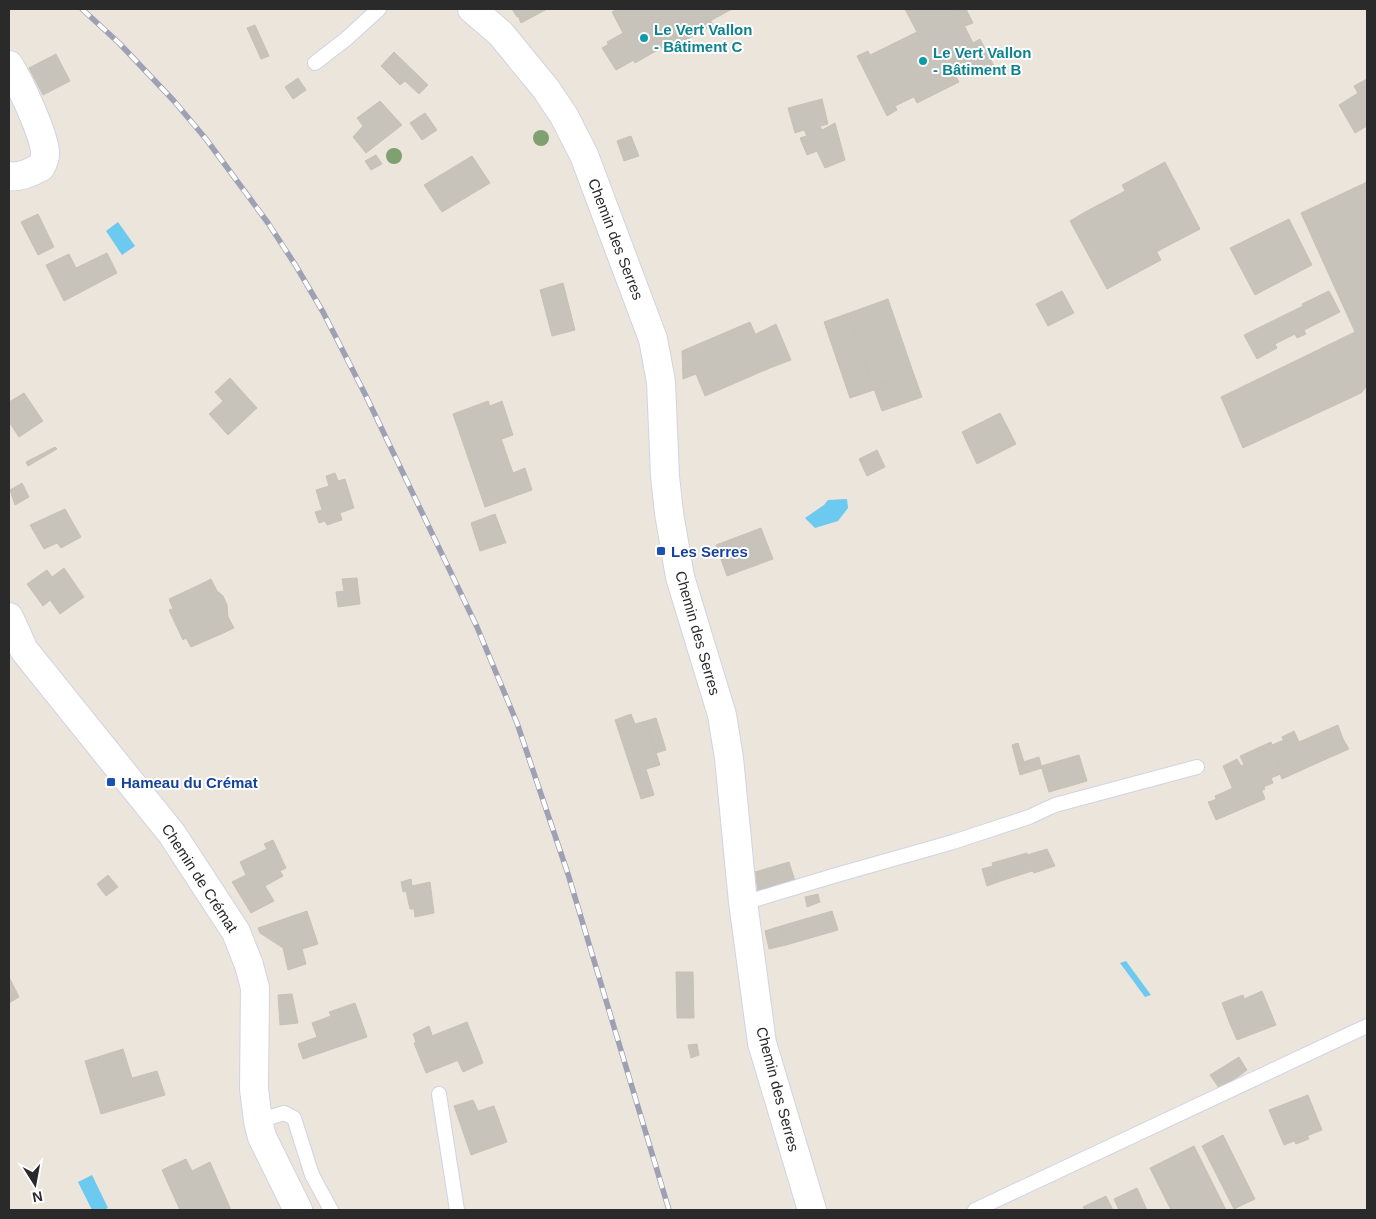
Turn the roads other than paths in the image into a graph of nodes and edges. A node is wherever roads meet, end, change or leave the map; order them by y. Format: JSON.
{"nodes":[{"id":1,"x":379,"y":9,"type":"edge"},
{"id":2,"x":472,"y":9,"type":"edge"},
{"id":3,"x":315,"y":63,"type":"dead end"},
{"id":4,"x":9,"y":65,"type":"edge"},
{"id":5,"x":9,"y":176,"type":"edge"},
{"id":6,"x":9,"y":617,"type":"edge"},
{"id":7,"x":1197,"y":767,"type":"dead end"},
{"id":8,"x":743,"y":902,"type":"junction"},
{"id":9,"x":1367,"y":1026,"type":"edge"},
{"id":10,"x":439,"y":1094,"type":"dead end"},
{"id":11,"x":258,"y":1121,"type":"junction"},
{"id":12,"x":298,"y":1210,"type":"edge"},
{"id":13,"x":331,"y":1210,"type":"edge"},
{"id":14,"x":457,"y":1210,"type":"edge"},
{"id":15,"x":812,"y":1210,"type":"edge"},
{"id":16,"x":975,"y":1210,"type":"edge"}],
"edges":[{"from":1,"to":3,"type":"lane"},
{"from":2,"to":8,"type":"street","name":"Chemin des Serres"},
{"from":4,"to":5,"type":"street"},
{"from":6,"to":11,"type":"street","name":"Chemin de Crémat"},
{"from":7,"to":8,"type":"lane"},
{"from":8,"to":15,"type":"street","name":"Chemin des Serres"},
{"from":9,"to":16,"type":"lane"},
{"from":10,"to":14,"type":"lane"},
{"from":11,"to":12,"type":"street","name":"Chemin de Crémat"},
{"from":11,"to":13,"type":"lane"}]}
